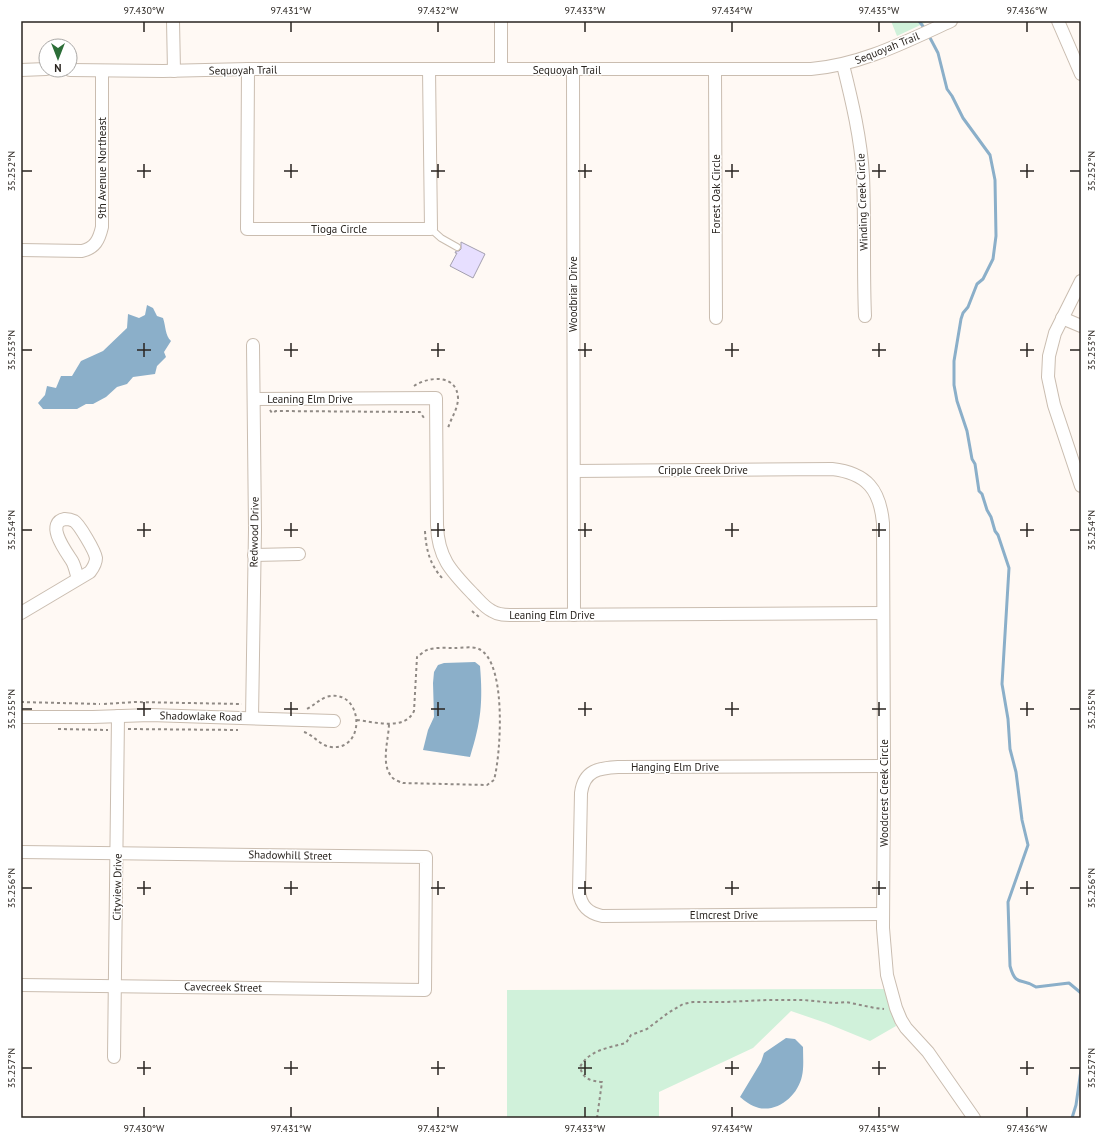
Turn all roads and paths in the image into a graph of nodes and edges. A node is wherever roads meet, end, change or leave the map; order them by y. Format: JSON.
{"nodes":[{"id":1,"x":173,"y":21,"type":"edge"},
{"id":2,"x":501,"y":21,"type":"edge"},
{"id":3,"x":1058,"y":21,"type":"edge"},
{"id":4,"x":949,"y":22,"type":"edge"},
{"id":5,"x":843,"y":65,"type":"junction"},
{"id":6,"x":38,"y":69,"type":"edge"},
{"id":7,"x":248,"y":69,"type":"junction"},
{"id":8,"x":429,"y":69,"type":"junction"},
{"id":9,"x":501,"y":69,"type":"junction"},
{"id":10,"x":21,"y":70,"type":"edge"},
{"id":11,"x":78,"y":70,"type":"edge"},
{"id":12,"x":102,"y":70,"type":"junction"},
{"id":13,"x":174,"y":70,"type":"junction"},
{"id":14,"x":573,"y":70,"type":"junction"},
{"id":15,"x":715,"y":70,"type":"junction"},
{"id":16,"x":1081,"y":74,"type":"edge"},
{"id":17,"x":431,"y":229,"type":"junction"},
{"id":18,"x":457,"y":246,"type":"dead end"},
{"id":19,"x":21,"y":250,"type":"edge"},
{"id":20,"x":1081,"y":281,"type":"edge"},
{"id":21,"x":865,"y":316,"type":"dead end"},
{"id":22,"x":716,"y":318,"type":"dead end"},
{"id":23,"x":1062,"y":318,"type":"junction"},
{"id":24,"x":1081,"y":326,"type":"edge"},
{"id":25,"x":253,"y":345,"type":"dead end"},
{"id":26,"x":410,"y":390,"type":"dead end"},
{"id":27,"x":254,"y":399,"type":"junction"},
{"id":28,"x":272,"y":413,"type":"dead end"},
{"id":29,"x":424,"y":420,"type":"dead end"},
{"id":30,"x":447,"y":430,"type":"dead end"},
{"id":31,"x":832,"y":469,"type":"joint"},
{"id":32,"x":574,"y":471,"type":"junction"},
{"id":33,"x":1081,"y":486,"type":"edge"},
{"id":34,"x":425,"y":525,"type":"dead end"},
{"id":35,"x":299,"y":554,"type":"dead end"},
{"id":36,"x":254,"y":555,"type":"junction"},
{"id":37,"x":78,"y":579,"type":"dead end"},
{"id":38,"x":447,"y":583,"type":"dead end"},
{"id":39,"x":471,"y":610,"type":"dead end"},
{"id":40,"x":21,"y":613,"type":"edge"},
{"id":41,"x":884,"y":613,"type":"junction"},
{"id":42,"x":574,"y":614,"type":"junction"},
{"id":43,"x":481,"y":619,"type":"dead end"},
{"id":44,"x":118,"y":716,"type":"junction"},
{"id":45,"x":21,"y":717,"type":"edge"},
{"id":46,"x":252,"y":718,"type":"junction"},
{"id":47,"x":357,"y":720,"type":"dead end"},
{"id":48,"x":334,"y":721,"type":"dead end"},
{"id":49,"x":389,"y":723,"type":"junction"},
{"id":50,"x":884,"y":766,"type":"junction"},
{"id":51,"x":21,"y":852,"type":"edge"},
{"id":52,"x":117,"y":854,"type":"junction"},
{"id":53,"x":579,"y":892,"type":"joint"},
{"id":54,"x":883,"y":914,"type":"junction"},
{"id":55,"x":21,"y":985,"type":"edge"},
{"id":56,"x":115,"y":986,"type":"junction"},
{"id":57,"x":425,"y":990,"type":"joint"},
{"id":58,"x":896,"y":1008,"type":"junction"},
{"id":59,"x":114,"y":1057,"type":"dead end"},
{"id":60,"x":597,"y":1118,"type":"edge"},
{"id":61,"x":974,"y":1118,"type":"edge"}],
"edges":[{"from":1,"to":13,"type":"street"},
{"from":2,"to":9,"type":"street"},
{"from":3,"to":16,"type":"street"},
{"from":4,"to":5,"type":"street","name":"Sequoyah Trail"},
{"from":5,"to":15,"type":"street","name":"Sequoyah Trail"},
{"from":5,"to":21,"type":"street","name":"Winding Creek Circle"},
{"from":6,"to":10,"type":"street"},
{"from":7,"to":8,"type":"street","name":"Sequoyah Trail"},
{"from":7,"to":13,"type":"street","name":"Sequoyah Trail"},
{"from":7,"to":17,"type":"street","name":"Tioga Circle"},
{"from":8,"to":9,"type":"street","name":"Sequoyah Trail"},
{"from":8,"to":17,"type":"street"},
{"from":9,"to":14,"type":"street","name":"Sequoyah Trail"},
{"from":11,"to":12,"type":"street","name":"Sequoyah Trail"},
{"from":12,"to":13,"type":"street","name":"Sequoyah Trail"},
{"from":12,"to":19,"type":"street","name":"9th Avenue Northeast"},
{"from":14,"to":15,"type":"street","name":"Sequoyah Trail"},
{"from":14,"to":32,"type":"street","name":"Woodbriar Drive"},
{"from":15,"to":22,"type":"street","name":"Forest Oak Circle"},
{"from":17,"to":18,"type":"lane"},
{"from":20,"to":23,"type":"street"},
{"from":23,"to":24,"type":"street"},
{"from":23,"to":33,"type":"street"},
{"from":25,"to":27,"type":"street","name":"Redwood Drive"},
{"from":26,"to":30,"type":"path"},
{"from":27,"to":36,"type":"street","name":"Redwood Drive"},
{"from":27,"to":42,"type":"street","name":"Leaning Elm Drive"},
{"from":28,"to":29,"type":"path","name":"Leaning Elm Drive"},
{"from":31,"to":32,"type":"street","name":"Cripple Creek Drive"},
{"from":31,"to":41,"type":"street","name":"Woodcrest Creek Circle"},
{"from":32,"to":42,"type":"street","name":"Woodbriar Drive"},
{"from":34,"to":38,"type":"path"},
{"from":35,"to":36,"type":"street"},
{"from":36,"to":46,"type":"street","name":"Redwood Drive"},
{"from":37,"to":40,"type":"street"},
{"from":39,"to":43,"type":"path"},
{"from":41,"to":42,"type":"street","name":"Leaning Elm Drive"},
{"from":41,"to":50,"type":"street","name":"Woodcrest Creek Circle"},
{"from":44,"to":45,"type":"street","name":"Shadowlake Road"},
{"from":44,"to":46,"type":"street","name":"Shadowlake Road"},
{"from":44,"to":52,"type":"street","name":"Cityview Drive"},
{"from":46,"to":48,"type":"street","name":"Shadowlake Road"},
{"from":47,"to":49,"type":"path"},
{"from":49,"to":49,"type":"path"},
{"from":50,"to":53,"type":"street","name":"Hanging Elm Drive"},
{"from":50,"to":54,"type":"street","name":"Woodcrest Creek Circle"},
{"from":51,"to":52,"type":"street","name":"Shadowhill Street"},
{"from":52,"to":56,"type":"street","name":"Cityview Drive"},
{"from":52,"to":57,"type":"street","name":"Shadowhill Street"},
{"from":53,"to":54,"type":"street","name":"Elmcrest Drive"},
{"from":54,"to":58,"type":"street","name":"Woodcrest Creek Circle"},
{"from":55,"to":56,"type":"street","name":"Cavecreek Street"},
{"from":56,"to":57,"type":"street","name":"Cavecreek Street"},
{"from":56,"to":59,"type":"street","name":"Cityview Drive"},
{"from":58,"to":60,"type":"path"},
{"from":58,"to":61,"type":"street","name":"Woodcrest Creek Circle"}]}
